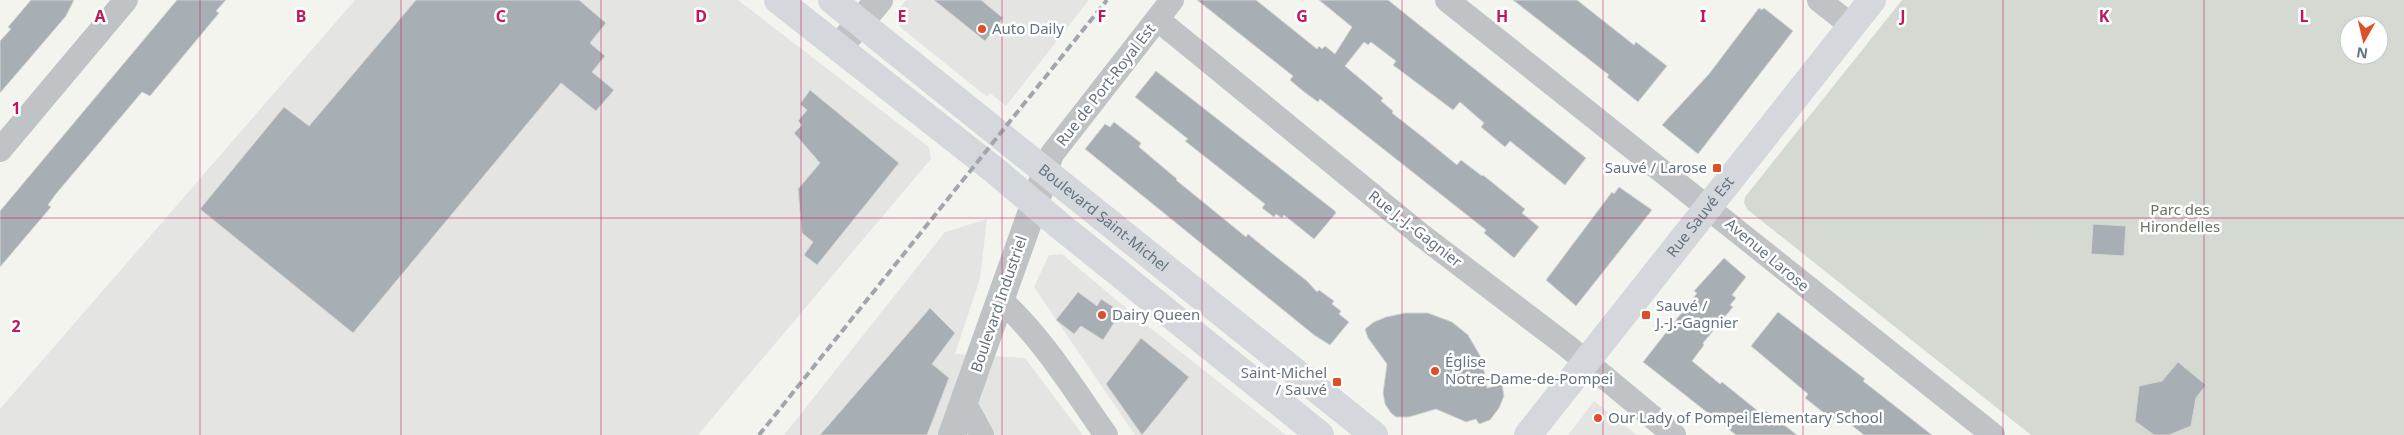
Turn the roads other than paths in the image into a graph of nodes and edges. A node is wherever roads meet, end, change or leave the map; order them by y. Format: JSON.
{"nodes":[{"id":1,"x":126,"y":0,"type":"edge"},
{"id":2,"x":778,"y":0,"type":"edge"},
{"id":3,"x":832,"y":0,"type":"edge"},
{"id":4,"x":879,"y":0,"type":"edge"},
{"id":5,"x":1172,"y":0,"type":"edge"},
{"id":6,"x":1447,"y":0,"type":"edge"},
{"id":7,"x":1819,"y":0,"type":"edge"},
{"id":8,"x":1872,"y":0,"type":"edge"},
{"id":9,"x":1157,"y":19,"type":"junction"},
{"id":10,"x":860,"y":22,"type":"junction"},
{"id":11,"x":1852,"y":26,"type":"junction"},
{"id":12,"x":839,"y":47,"type":"junction"},
{"id":13,"x":0,"y":150,"type":"edge"},
{"id":14,"x":1046,"y":172,"type":"junction"},
{"id":15,"x":1034,"y":204,"type":"junction"},
{"id":16,"x":1709,"y":206,"type":"junction"},
{"id":17,"x":1001,"y":300,"type":"junction"},
{"id":18,"x":1586,"y":361,"type":"junction"},
{"id":19,"x":964,"y":402,"type":"junction"},
{"id":20,"x":952,"y":435,"type":"edge"},
{"id":21,"x":982,"y":435,"type":"edge"},
{"id":22,"x":1106,"y":435,"type":"edge"},
{"id":23,"x":1320,"y":435,"type":"edge"},
{"id":24,"x":1374,"y":435,"type":"edge"},
{"id":25,"x":1528,"y":435,"type":"edge"},
{"id":26,"x":1674,"y":435,"type":"edge"},
{"id":27,"x":1993,"y":435,"type":"edge"}],
"edges":[{"from":1,"to":13,"type":"street"},
{"from":2,"to":12,"type":"main road","name":"Boulevard Saint-Michel"},
{"from":3,"to":10,"type":"main road","name":"Boulevard Saint-Michel"},
{"from":4,"to":10,"type":"street"},
{"from":5,"to":9,"type":"street","name":"Rue de Port-Royal Est"},
{"from":6,"to":16,"type":"street","name":"Avenue Larose"},
{"from":7,"to":11,"type":"street"},
{"from":8,"to":11,"type":"main road","name":"Rue Sauvé Est"},
{"from":9,"to":14,"type":"street","name":"Rue de Port-Royal Est"},
{"from":9,"to":18,"type":"street","name":"Rue J.-J.-Gagnier"},
{"from":10,"to":12,"type":"street"},
{"from":10,"to":14,"type":"main road","name":"Boulevard Saint-Michel"},
{"from":11,"to":16,"type":"main road","name":"Rue Sauvé Est"},
{"from":12,"to":15,"type":"main road","name":"Boulevard Saint-Michel"},
{"from":14,"to":15,"type":"street","name":"Boulevard Industriel"},
{"from":14,"to":24,"type":"main road","name":"Boulevard Saint-Michel"},
{"from":15,"to":17,"type":"street","name":"Boulevard Industriel"},
{"from":15,"to":23,"type":"main road","name":"Boulevard Saint-Michel"},
{"from":16,"to":18,"type":"main road","name":"Rue Sauvé Est"},
{"from":16,"to":27,"type":"street","name":"Avenue Larose"},
{"from":17,"to":19,"type":"street","name":"Boulevard Industriel"},
{"from":17,"to":22,"type":"street"},
{"from":18,"to":25,"type":"main road","name":"Rue Sauvé Est"},
{"from":18,"to":26,"type":"street","name":"Rue J.-J.-Gagnier"},
{"from":19,"to":20,"type":"street","name":"Boulevard Industriel"},
{"from":19,"to":21,"type":"street"}]}
